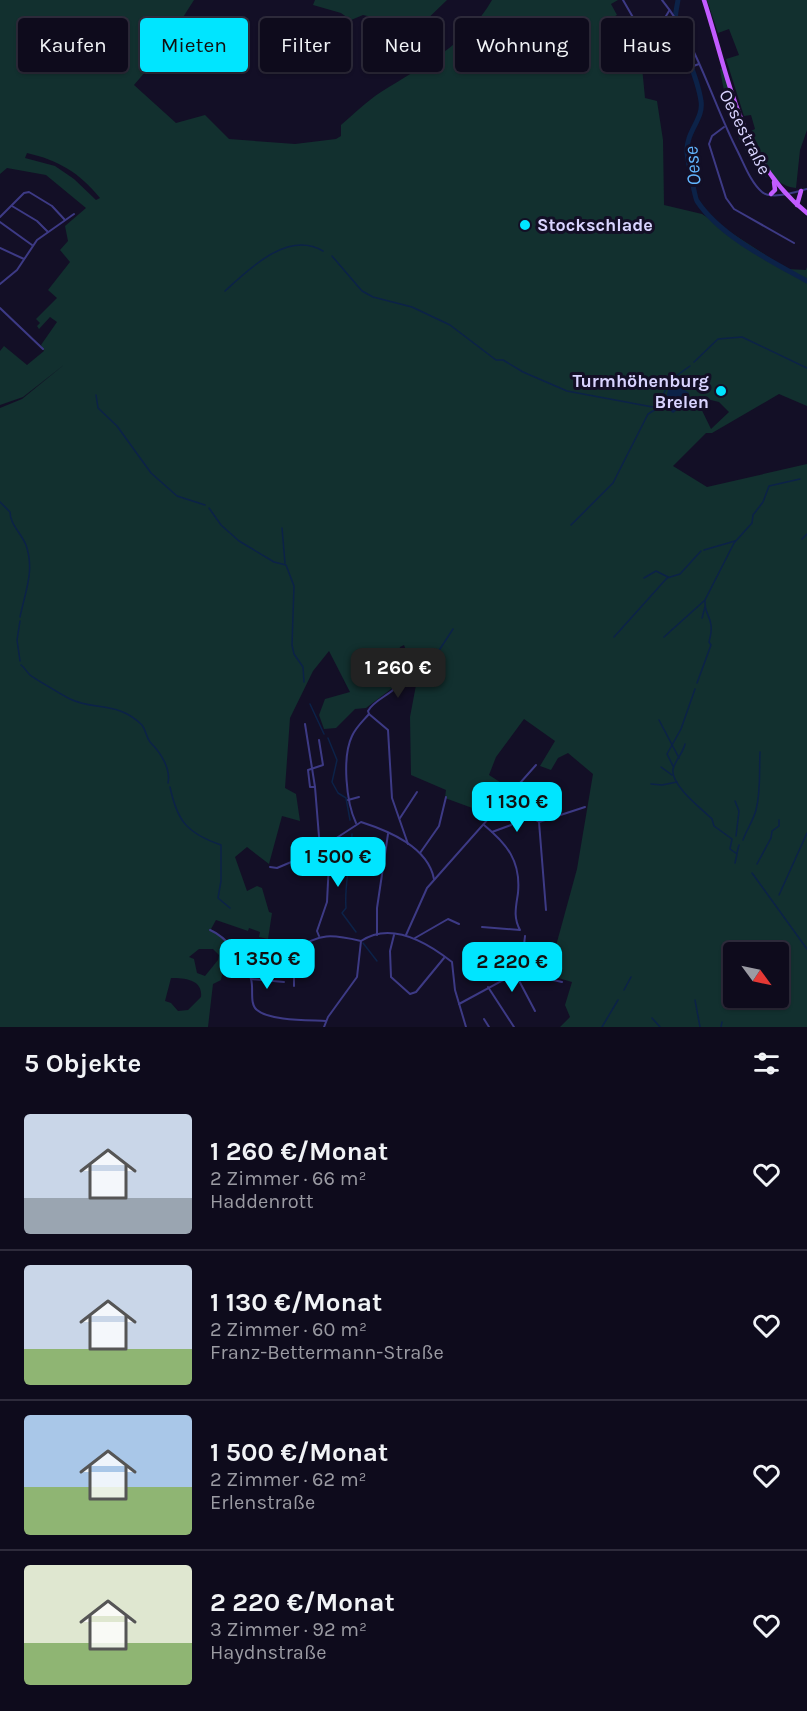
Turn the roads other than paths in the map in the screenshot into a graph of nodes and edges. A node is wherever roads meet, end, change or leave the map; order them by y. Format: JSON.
{"nodes":[{"id":1,"x":623,"y":0,"type":"edge"},
{"id":2,"x":662,"y":0,"type":"edge"},
{"id":3,"x":704,"y":0,"type":"edge"},
{"id":4,"x":670,"y":10,"type":"junction"},
{"id":5,"x":633,"y":18,"type":"edge"},
{"id":6,"x":665,"y":18,"type":"edge"},
{"id":7,"x":699,"y":64,"type":"junction"},
{"id":8,"x":693,"y":66,"type":"edge"},
{"id":9,"x":725,"y":127,"type":"junction"},
{"id":10,"x":774,"y":182,"type":"junction"},
{"id":11,"x":804,"y":190,"type":"edge"},
{"id":12,"x":771,"y":194,"type":"junction"},
{"id":13,"x":785,"y":194,"type":"junction"},
{"id":14,"x":797,"y":205,"type":"junction"},
{"id":15,"x":12,"y":206,"type":"junction"},
{"id":16,"x":807,"y":213,"type":"edge"},
{"id":17,"x":74,"y":214,"type":"dead end"},
{"id":18,"x":0,"y":217,"type":"edge"},
{"id":19,"x":65,"y":220,"type":"junction"},
{"id":20,"x":0,"y":222,"type":"edge"},
{"id":21,"x":48,"y":232,"type":"junction"},
{"id":22,"x":794,"y":243,"type":"dead end"},
{"id":23,"x":33,"y":245,"type":"junction"},
{"id":24,"x":0,"y":248,"type":"edge"},
{"id":25,"x":24,"y":259,"type":"junction"},
{"id":26,"x":0,"y":284,"type":"edge"},
{"id":27,"x":0,"y":308,"type":"edge"},
{"id":28,"x":43,"y":349,"type":"dead end"},
{"id":29,"x":403,"y":679,"type":"dead end"},
{"id":30,"x":369,"y":714,"type":"junction"},
{"id":31,"x":304,"y":724,"type":"dead end"},
{"id":32,"x":319,"y":740,"type":"dead end"},
{"id":33,"x":536,"y":765,"type":"dead end"},
{"id":34,"x":312,"y":769,"type":"junction"},
{"id":35,"x":417,"y":792,"type":"dead end"},
{"id":36,"x":446,"y":797,"type":"dead end"},
{"id":37,"x":359,"y":798,"type":"dead end"},
{"id":38,"x":348,"y":800,"type":"junction"},
{"id":39,"x":505,"y":801,"type":"junction"},
{"id":40,"x":585,"y":807,"type":"dead end"},
{"id":41,"x":522,"y":811,"type":"junction"},
{"id":42,"x":400,"y":818,"type":"junction"},
{"id":43,"x":539,"y":822,"type":"junction"},
{"id":44,"x":356,"y":823,"type":"junction"},
{"id":45,"x":484,"y":825,"type":"junction"},
{"id":46,"x":492,"y":832,"type":"junction"},
{"id":47,"x":388,"y":834,"type":"junction"},
{"id":48,"x":330,"y":842,"type":"junction"},
{"id":49,"x":408,"y":844,"type":"junction"},
{"id":50,"x":320,"y":849,"type":"junction"},
{"id":51,"x":420,"y":853,"type":"junction"},
{"id":52,"x":270,"y":867,"type":"dead end"},
{"id":53,"x":434,"y":879,"type":"junction"},
{"id":54,"x":546,"y":910,"type":"dead end"},
{"id":55,"x":459,"y":924,"type":"dead end"},
{"id":56,"x":482,"y":927,"type":"dead end"},
{"id":57,"x":210,"y":930,"type":"dead end"},
{"id":58,"x":394,"y":934,"type":"junction"},
{"id":59,"x":377,"y":935,"type":"junction"},
{"id":60,"x":406,"y":935,"type":"junction"},
{"id":61,"x":319,"y":936,"type":"junction"},
{"id":62,"x":525,"y":936,"type":"dead end"},
{"id":63,"x":415,"y":938,"type":"junction"},
{"id":64,"x":361,"y":941,"type":"junction"},
{"id":65,"x":445,"y":957,"type":"junction"},
{"id":66,"x":521,"y":972,"type":"junction"},
{"id":67,"x":515,"y":973,"type":"junction"},
{"id":68,"x":251,"y":979,"type":"junction"},
{"id":69,"x":284,"y":982,"type":"dead end"},
{"id":70,"x":562,"y":982,"type":"dead end"},
{"id":71,"x":294,"y":986,"type":"dead end"},
{"id":72,"x":488,"y":987,"type":"junction"},
{"id":73,"x":459,"y":1004,"type":"junction"},
{"id":74,"x":535,"y":1011,"type":"dead end"},
{"id":75,"x":484,"y":1019,"type":"dead end"},
{"id":76,"x":326,"y":1021,"type":"junction"},
{"id":77,"x":324,"y":1027,"type":"edge"},
{"id":78,"x":466,"y":1027,"type":"edge"},
{"id":79,"x":489,"y":1027,"type":"edge"},
{"id":80,"x":514,"y":1027,"type":"edge"}],
"edges":[{"from":1,"to":5,"type":"street"},
{"from":2,"to":4,"type":"street","name":"Oesestraße"},
{"from":3,"to":10,"type":"main road"},
{"from":4,"to":6,"type":"street"},
{"from":4,"to":7,"type":"street","name":"Oesestraße"},
{"from":7,"to":8,"type":"street"},
{"from":7,"to":9,"type":"street","name":"Oesestraße"},
{"from":9,"to":12,"type":"street","name":"Oesestraße"},
{"from":9,"to":22,"type":"street"},
{"from":10,"to":12,"type":"main road"},
{"from":10,"to":13,"type":"main road"},
{"from":11,"to":13,"type":"street","name":"Oesestraße"},
{"from":11,"to":14,"type":"main road"},
{"from":12,"to":13,"type":"street","name":"Oesestraße"},
{"from":13,"to":14,"type":"main road"},
{"from":14,"to":16,"type":"main road"},
{"from":15,"to":18,"type":"street"},
{"from":15,"to":19,"type":"street"},
{"from":15,"to":21,"type":"street"},
{"from":17,"to":19,"type":"street"},
{"from":19,"to":21,"type":"street"},
{"from":20,"to":23,"type":"street"},
{"from":21,"to":23,"type":"street"},
{"from":23,"to":25,"type":"street"},
{"from":24,"to":25,"type":"street"},
{"from":25,"to":26,"type":"street"},
{"from":27,"to":28,"type":"street"},
{"from":29,"to":30,"type":"street"},
{"from":30,"to":38,"type":"street"},
{"from":30,"to":42,"type":"street"},
{"from":31,"to":34,"type":"street"},
{"from":32,"to":34,"type":"street"},
{"from":33,"to":39,"type":"street"},
{"from":34,"to":50,"type":"street"},
{"from":35,"to":42,"type":"street"},
{"from":36,"to":51,"type":"street"},
{"from":37,"to":38,"type":"street"},
{"from":38,"to":44,"type":"street"},
{"from":39,"to":41,"type":"street"},
{"from":39,"to":45,"type":"street"},
{"from":40,"to":43,"type":"street"},
{"from":41,"to":43,"type":"street"},
{"from":41,"to":46,"type":"street"},
{"from":42,"to":49,"type":"street"},
{"from":43,"to":54,"type":"street"},
{"from":44,"to":47,"type":"street"},
{"from":44,"to":48,"type":"street"},
{"from":45,"to":46,"type":"street"},
{"from":45,"to":53,"type":"street"},
{"from":46,"to":56,"type":"street"},
{"from":47,"to":49,"type":"street"},
{"from":47,"to":59,"type":"street"},
{"from":48,"to":50,"type":"street"},
{"from":48,"to":61,"type":"street"},
{"from":49,"to":51,"type":"street"},
{"from":50,"to":52,"type":"street"},
{"from":51,"to":53,"type":"street"},
{"from":53,"to":60,"type":"street"},
{"from":55,"to":63,"type":"street"},
{"from":57,"to":68,"type":"street"},
{"from":58,"to":59,"type":"street"},
{"from":58,"to":60,"type":"street"},
{"from":58,"to":65,"type":"street"},
{"from":59,"to":64,"type":"street"},
{"from":60,"to":63,"type":"street"},
{"from":61,"to":64,"type":"street"},
{"from":61,"to":71,"type":"street"},
{"from":62,"to":66,"type":"street"},
{"from":63,"to":65,"type":"street"},
{"from":64,"to":76,"type":"street"},
{"from":65,"to":73,"type":"street"},
{"from":66,"to":67,"type":"street"},
{"from":66,"to":70,"type":"street"},
{"from":67,"to":72,"type":"street"},
{"from":67,"to":74,"type":"street"},
{"from":68,"to":69,"type":"street"},
{"from":68,"to":76,"type":"street"},
{"from":72,"to":73,"type":"street"},
{"from":72,"to":80,"type":"street"},
{"from":73,"to":78,"type":"street"},
{"from":75,"to":79,"type":"street"},
{"from":76,"to":77,"type":"street"}]}
